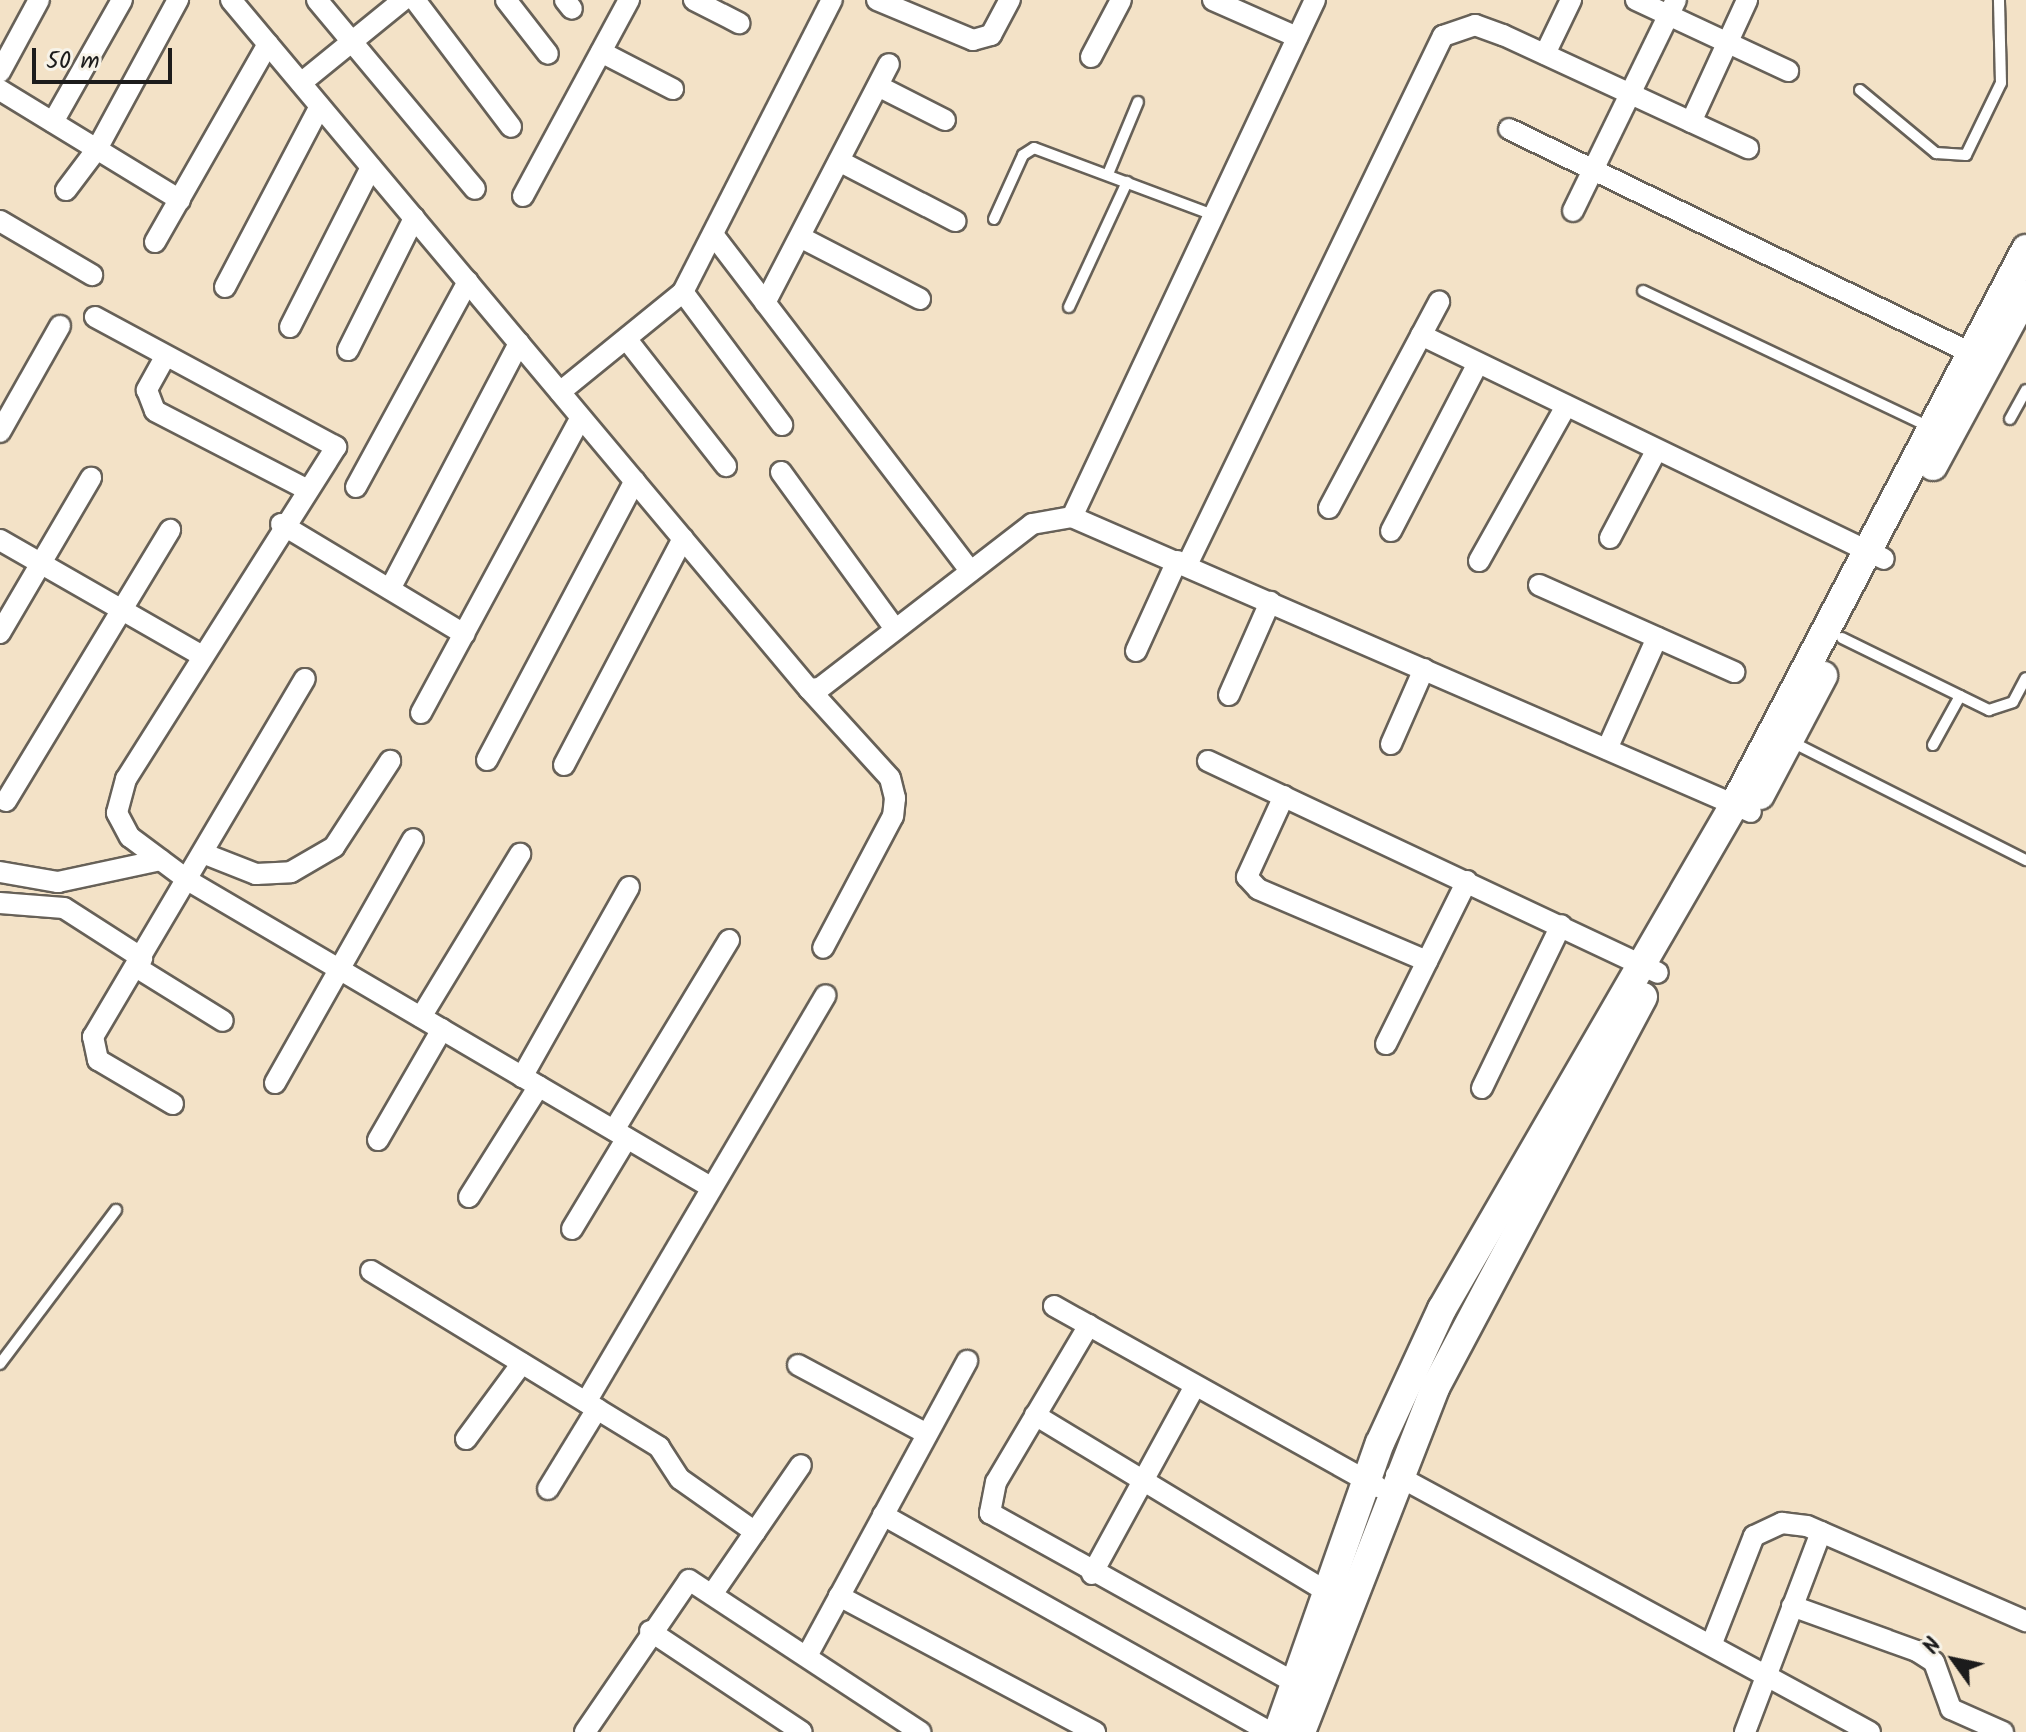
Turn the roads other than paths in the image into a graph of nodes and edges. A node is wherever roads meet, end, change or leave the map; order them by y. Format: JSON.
{"nodes":[{"id":1,"x":39,"y":0,"type":"edge"},
{"id":2,"x":122,"y":0,"type":"edge"},
{"id":3,"x":178,"y":0,"type":"edge"},
{"id":4,"x":231,"y":0,"type":"edge"},
{"id":5,"x":317,"y":0,"type":"edge"},
{"id":6,"x":403,"y":0,"type":"edge"},
{"id":7,"x":415,"y":0,"type":"edge"},
{"id":8,"x":506,"y":0,"type":"edge"},
{"id":9,"x":629,"y":0,"type":"edge"},
{"id":10,"x":694,"y":0,"type":"edge"},
{"id":11,"x":832,"y":0,"type":"edge"},
{"id":12,"x":877,"y":0,"type":"edge"},
{"id":13,"x":1010,"y":0,"type":"edge"},
{"id":14,"x":1121,"y":0,"type":"edge"},
{"id":15,"x":1213,"y":0,"type":"edge"},
{"id":16,"x":1315,"y":0,"type":"edge"},
{"id":17,"x":1571,"y":0,"type":"edge"},
{"id":18,"x":1636,"y":0,"type":"edge"},
{"id":19,"x":1747,"y":0,"type":"edge"},
{"id":20,"x":1999,"y":0,"type":"edge"},
{"id":21,"x":1672,"y":7,"type":"edge"},
{"id":22,"x":739,"y":23,"type":"dead end"},
{"id":23,"x":1297,"y":37,"type":"junction"},
{"id":24,"x":1729,"y":40,"type":"junction"},
{"id":25,"x":352,"y":41,"type":"junction"},
{"id":26,"x":268,"y":44,"type":"junction"},
{"id":27,"x":601,"y":52,"type":"junction"},
{"id":28,"x":548,"y":54,"type":"dead end"},
{"id":29,"x":1545,"y":54,"type":"junction"},
{"id":30,"x":1091,"y":57,"type":"dead end"},
{"id":31,"x":889,"y":64,"type":"dead end"},
{"id":32,"x":1788,"y":71,"type":"dead end"},
{"id":33,"x":0,"y":72,"type":"edge"},
{"id":34,"x":301,"y":83,"type":"junction"},
{"id":35,"x":878,"y":86,"type":"junction"},
{"id":36,"x":673,"y":89,"type":"dead end"},
{"id":37,"x":0,"y":90,"type":"edge"},
{"id":38,"x":1860,"y":90,"type":"dead end"},
{"id":39,"x":1629,"y":93,"type":"junction"},
{"id":40,"x":1138,"y":102,"type":"dead end"},
{"id":41,"x":320,"y":106,"type":"junction"},
{"id":42,"x":945,"y":120,"type":"dead end"},
{"id":43,"x":53,"y":122,"type":"junction"},
{"id":44,"x":1691,"y":122,"type":"junction"},
{"id":45,"x":511,"y":127,"type":"dead end"},
{"id":46,"x":1509,"y":129,"type":"dead end"},
{"id":47,"x":1748,"y":148,"type":"dead end"},
{"id":48,"x":97,"y":149,"type":"junction"},
{"id":49,"x":839,"y":161,"type":"junction"},
{"id":50,"x":371,"y":167,"type":"junction"},
{"id":51,"x":1593,"y":168,"type":"junction"},
{"id":52,"x":1108,"y":174,"type":"junction"},
{"id":53,"x":1127,"y":182,"type":"junction"},
{"id":54,"x":475,"y":189,"type":"dead end"},
{"id":55,"x":66,"y":190,"type":"dead end"},
{"id":56,"x":523,"y":196,"type":"dead end"},
{"id":57,"x":180,"y":200,"type":"junction"},
{"id":58,"x":1573,"y":211,"type":"dead end"},
{"id":59,"x":1213,"y":215,"type":"junction"},
{"id":60,"x":414,"y":218,"type":"junction"},
{"id":61,"x":994,"y":219,"type":"dead end"},
{"id":62,"x":0,"y":221,"type":"edge"},
{"id":63,"x":955,"y":221,"type":"dead end"},
{"id":64,"x":715,"y":237,"type":"junction"},
{"id":65,"x":800,"y":237,"type":"junction"},
{"id":66,"x":155,"y":242,"type":"dead end"},
{"id":67,"x":2026,"y":249,"type":"edge"},
{"id":68,"x":92,"y":275,"type":"dead end"},
{"id":69,"x":468,"y":282,"type":"junction"},
{"id":70,"x":225,"y":287,"type":"dead end"},
{"id":71,"x":1643,"y":291,"type":"dead end"},
{"id":72,"x":683,"y":292,"type":"junction"},
{"id":73,"x":920,"y":299,"type":"dead end"},
{"id":74,"x":1439,"y":302,"type":"dead end"},
{"id":75,"x":765,"y":303,"type":"junction"},
{"id":76,"x":2023,"y":305,"type":"edge"},
{"id":77,"x":1069,"y":307,"type":"dead end"},
{"id":78,"x":95,"y":317,"type":"dead end"},
{"id":79,"x":60,"y":326,"type":"dead end"},
{"id":80,"x":290,"y":327,"type":"dead end"},
{"id":81,"x":1421,"y":335,"type":"junction"},
{"id":82,"x":628,"y":341,"type":"junction"},
{"id":83,"x":519,"y":343,"type":"junction"},
{"id":84,"x":348,"y":350,"type":"dead end"},
{"id":85,"x":1971,"y":353,"type":"junction"},
{"id":86,"x":165,"y":357,"type":"junction"},
{"id":87,"x":1478,"y":363,"type":"junction"},
{"id":88,"x":2026,"y":390,"type":"edge"},
{"id":89,"x":560,"y":392,"type":"junction"},
{"id":90,"x":1566,"y":406,"type":"junction"},
{"id":91,"x":581,"y":417,"type":"junction"},
{"id":92,"x":2010,"y":419,"type":"dead end"},
{"id":93,"x":782,"y":425,"type":"dead end"},
{"id":94,"x":1931,"y":428,"type":"junction"},
{"id":95,"x":0,"y":432,"type":"edge"},
{"id":96,"x":1656,"y":451,"type":"junction"},
{"id":97,"x":1925,"y":460,"type":"junction"},
{"id":98,"x":726,"y":466,"type":"dead end"},
{"id":99,"x":781,"y":472,"type":"dead end"},
{"id":100,"x":91,"y":478,"type":"dead end"},
{"id":101,"x":635,"y":481,"type":"junction"},
{"id":102,"x":356,"y":487,"type":"dead end"},
{"id":103,"x":304,"y":488,"type":"junction"},
{"id":104,"x":1329,"y":508,"type":"dead end"},
{"id":105,"x":1072,"y":517,"type":"junction"},
{"id":106,"x":281,"y":524,"type":"junction"},
{"id":107,"x":170,"y":530,"type":"dead end"},
{"id":108,"x":1391,"y":531,"type":"dead end"},
{"id":109,"x":683,"y":538,"type":"junction"},
{"id":110,"x":1610,"y":538,"type":"dead end"},
{"id":111,"x":0,"y":540,"type":"edge"},
{"id":112,"x":1875,"y":555,"type":"junction"},
{"id":113,"x":1479,"y":561,"type":"dead end"},
{"id":114,"x":41,"y":563,"type":"junction"},
{"id":115,"x":1182,"y":563,"type":"junction"},
{"id":116,"x":970,"y":571,"type":"junction"},
{"id":117,"x":1539,"y":585,"type":"dead end"},
{"id":118,"x":390,"y":589,"type":"junction"},
{"id":119,"x":1270,"y":602,"type":"junction"},
{"id":120,"x":122,"y":610,"type":"junction"},
{"id":121,"x":895,"y":629,"type":"junction"},
{"id":122,"x":0,"y":633,"type":"edge"},
{"id":123,"x":464,"y":634,"type":"junction"},
{"id":124,"x":1657,"y":638,"type":"junction"},
{"id":125,"x":1842,"y":638,"type":"junction"},
{"id":126,"x":1136,"y":651,"type":"dead end"},
{"id":127,"x":199,"y":654,"type":"junction"},
{"id":128,"x":1424,"y":669,"type":"junction"},
{"id":129,"x":1734,"y":672,"type":"dead end"},
{"id":130,"x":2026,"y":678,"type":"edge"},
{"id":131,"x":305,"y":679,"type":"dead end"},
{"id":132,"x":809,"y":689,"type":"junction"},
{"id":133,"x":1229,"y":695,"type":"dead end"},
{"id":134,"x":1960,"y":696,"type":"junction"},
{"id":135,"x":421,"y":713,"type":"dead end"},
{"id":136,"x":1791,"y":741,"type":"junction"},
{"id":137,"x":1391,"y":744,"type":"dead end"},
{"id":138,"x":1933,"y":745,"type":"dead end"},
{"id":139,"x":1607,"y":749,"type":"junction"},
{"id":140,"x":487,"y":760,"type":"dead end"},
{"id":141,"x":390,"y":761,"type":"dead end"},
{"id":142,"x":1208,"y":761,"type":"dead end"},
{"id":143,"x":564,"y":765,"type":"dead end"},
{"id":144,"x":1284,"y":796,"type":"junction"},
{"id":145,"x":6,"y":801,"type":"dead end"},
{"id":146,"x":1742,"y":809,"type":"junction"},
{"id":147,"x":413,"y":839,"type":"dead end"},
{"id":148,"x":205,"y":854,"type":"junction"},
{"id":149,"x":520,"y":854,"type":"dead end"},
{"id":150,"x":161,"y":860,"type":"junction"},
{"id":151,"x":2026,"y":860,"type":"edge"},
{"id":152,"x":6,"y":876,"type":"edge"},
{"id":153,"x":189,"y":881,"type":"junction"},
{"id":154,"x":1467,"y":881,"type":"junction"},
{"id":155,"x":629,"y":887,"type":"dead end"},
{"id":156,"x":0,"y":901,"type":"edge"},
{"id":157,"x":1561,"y":925,"type":"junction"},
{"id":158,"x":729,"y":940,"type":"dead end"},
{"id":159,"x":823,"y":948,"type":"dead end"},
{"id":160,"x":1427,"y":961,"type":"junction"},
{"id":161,"x":139,"y":962,"type":"junction"},
{"id":162,"x":1650,"y":968,"type":"junction"},
{"id":163,"x":341,"y":970,"type":"junction"},
{"id":164,"x":826,"y":995,"type":"dead end"},
{"id":165,"x":421,"y":1017,"type":"junction"},
{"id":166,"x":223,"y":1021,"type":"dead end"},
{"id":167,"x":442,"y":1029,"type":"junction"},
{"id":168,"x":1386,"y":1044,"type":"dead end"},
{"id":169,"x":531,"y":1081,"type":"junction"},
{"id":170,"x":275,"y":1083,"type":"dead end"},
{"id":171,"x":1482,"y":1088,"type":"dead end"},
{"id":172,"x":173,"y":1104,"type":"dead end"},
{"id":173,"x":620,"y":1134,"type":"junction"},
{"id":174,"x":378,"y":1140,"type":"dead end"},
{"id":175,"x":712,"y":1188,"type":"junction"},
{"id":176,"x":469,"y":1197,"type":"dead end"},
{"id":177,"x":116,"y":1210,"type":"dead end"},
{"id":178,"x":572,"y":1229,"type":"dead end"},
{"id":179,"x":371,"y":1271,"type":"dead end"},
{"id":180,"x":1054,"y":1306,"type":"dead end"},
{"id":181,"x":1089,"y":1325,"type":"junction"},
{"id":182,"x":967,"y":1361,"type":"dead end"},
{"id":183,"x":522,"y":1363,"type":"junction"},
{"id":184,"x":0,"y":1364,"type":"edge"},
{"id":185,"x":798,"y":1365,"type":"dead end"},
{"id":186,"x":1195,"y":1386,"type":"junction"},
{"id":187,"x":591,"y":1406,"type":"junction"},
{"id":188,"x":1035,"y":1415,"type":"junction"},
{"id":189,"x":927,"y":1434,"type":"junction"},
{"id":190,"x":466,"y":1439,"type":"dead end"},
{"id":191,"x":801,"y":1465,"type":"dead end"},
{"id":192,"x":1143,"y":1480,"type":"junction"},
{"id":193,"x":1384,"y":1483,"type":"junction"},
{"id":194,"x":548,"y":1489,"type":"dead end"},
{"id":195,"x":883,"y":1515,"type":"junction"},
{"id":196,"x":755,"y":1532,"type":"junction"},
{"id":197,"x":1821,"y":1532,"type":"junction"},
{"id":198,"x":1092,"y":1574,"type":"junction"},
{"id":199,"x":713,"y":1593,"type":"junction"},
{"id":200,"x":1331,"y":1594,"type":"junction"},
{"id":201,"x":839,"y":1596,"type":"junction"},
{"id":202,"x":1792,"y":1606,"type":"junction"},
{"id":203,"x":2026,"y":1621,"type":"edge"},
{"id":204,"x":650,"y":1631,"type":"junction"},
{"id":205,"x":1712,"y":1643,"type":"junction"},
{"id":206,"x":807,"y":1656,"type":"junction"},
{"id":207,"x":1766,"y":1675,"type":"junction"},
{"id":208,"x":1297,"y":1684,"type":"junction"},
{"id":209,"x":585,"y":1732,"type":"edge"},
{"id":210,"x":802,"y":1732,"type":"edge"},
{"id":211,"x":920,"y":1732,"type":"edge"},
{"id":212,"x":1095,"y":1732,"type":"edge"},
{"id":213,"x":1269,"y":1732,"type":"edge"},
{"id":214,"x":1278,"y":1732,"type":"edge"},
{"id":215,"x":1301,"y":1732,"type":"edge"},
{"id":216,"x":1745,"y":1732,"type":"edge"},
{"id":217,"x":1870,"y":1732,"type":"edge"},
{"id":218,"x":2003,"y":1732,"type":"edge"}],
"edges":[{"from":1,"to":33,"type":"street"},
{"from":2,"to":43,"type":"street"},
{"from":3,"to":48,"type":"street"},
{"from":4,"to":26,"type":"street"},
{"from":5,"to":25,"type":"street"},
{"from":6,"to":25,"type":"street"},
{"from":7,"to":45,"type":"street"},
{"from":8,"to":28,"type":"street"},
{"from":9,"to":27,"type":"street"},
{"from":10,"to":22,"type":"street"},
{"from":11,"to":64,"type":"street"},
{"from":12,"to":13,"type":"street"},
{"from":14,"to":30,"type":"street"},
{"from":15,"to":23,"type":"street"},
{"from":16,"to":23,"type":"street"},
{"from":17,"to":29,"type":"street"},
{"from":18,"to":21,"type":"street"},
{"from":19,"to":24,"type":"street"},
{"from":20,"to":38,"type":"lane"},
{"from":21,"to":24,"type":"street"},
{"from":21,"to":39,"type":"street"},
{"from":23,"to":59,"type":"street"},
{"from":24,"to":32,"type":"street"},
{"from":24,"to":44,"type":"street"},
{"from":25,"to":34,"type":"street"},
{"from":25,"to":54,"type":"street"},
{"from":26,"to":34,"type":"street"},
{"from":26,"to":57,"type":"street"},
{"from":27,"to":36,"type":"street"},
{"from":27,"to":56,"type":"street"},
{"from":29,"to":39,"type":"street"},
{"from":29,"to":115,"type":"street"},
{"from":31,"to":35,"type":"street"},
{"from":34,"to":41,"type":"street"},
{"from":35,"to":42,"type":"street"},
{"from":35,"to":49,"type":"street"},
{"from":37,"to":43,"type":"street"},
{"from":39,"to":44,"type":"street"},
{"from":39,"to":51,"type":"street"},
{"from":40,"to":52,"type":"lane"},
{"from":41,"to":50,"type":"street"},
{"from":41,"to":70,"type":"street"},
{"from":43,"to":48,"type":"street"},
{"from":44,"to":47,"type":"street"},
{"from":46,"to":51,"type":"street"},
{"from":48,"to":55,"type":"street"},
{"from":48,"to":57,"type":"street"},
{"from":49,"to":63,"type":"street"},
{"from":49,"to":65,"type":"street"},
{"from":50,"to":60,"type":"street"},
{"from":50,"to":80,"type":"street"},
{"from":51,"to":58,"type":"street"},
{"from":51,"to":85,"type":"street"},
{"from":52,"to":53,"type":"lane"},
{"from":52,"to":61,"type":"lane"},
{"from":53,"to":59,"type":"lane"},
{"from":53,"to":77,"type":"lane"},
{"from":57,"to":66,"type":"street"},
{"from":59,"to":105,"type":"street"},
{"from":60,"to":69,"type":"street"},
{"from":60,"to":84,"type":"street"},
{"from":62,"to":68,"type":"street"},
{"from":64,"to":72,"type":"street"},
{"from":64,"to":75,"type":"street"},
{"from":65,"to":73,"type":"street"},
{"from":65,"to":75,"type":"street"},
{"from":67,"to":85,"type":"main road"},
{"from":69,"to":83,"type":"street"},
{"from":69,"to":102,"type":"street"},
{"from":71,"to":94,"type":"lane"},
{"from":72,"to":82,"type":"street"},
{"from":72,"to":93,"type":"street"},
{"from":74,"to":81,"type":"street"},
{"from":75,"to":116,"type":"street"},
{"from":76,"to":97,"type":"main road"},
{"from":78,"to":86,"type":"street"},
{"from":79,"to":95,"type":"street"},
{"from":81,"to":87,"type":"street"},
{"from":81,"to":104,"type":"street"},
{"from":82,"to":89,"type":"street"},
{"from":82,"to":98,"type":"street"},
{"from":83,"to":89,"type":"street"},
{"from":83,"to":118,"type":"street"},
{"from":85,"to":94,"type":"main road"},
{"from":86,"to":103,"type":"street"},
{"from":86,"to":103,"type":"street"},
{"from":87,"to":90,"type":"street"},
{"from":87,"to":108,"type":"street"},
{"from":88,"to":92,"type":"lane"},
{"from":89,"to":91,"type":"street"},
{"from":90,"to":96,"type":"street"},
{"from":90,"to":113,"type":"street"},
{"from":91,"to":101,"type":"street"},
{"from":91,"to":123,"type":"street"},
{"from":94,"to":97,"type":"main road"},
{"from":96,"to":110,"type":"street"},
{"from":96,"to":112,"type":"street"},
{"from":97,"to":112,"type":"main road"},
{"from":99,"to":121,"type":"street"},
{"from":100,"to":114,"type":"street"},
{"from":101,"to":109,"type":"street"},
{"from":101,"to":140,"type":"street"},
{"from":103,"to":106,"type":"street"},
{"from":105,"to":115,"type":"street"},
{"from":105,"to":116,"type":"street"},
{"from":106,"to":118,"type":"street"},
{"from":106,"to":127,"type":"street"},
{"from":107,"to":120,"type":"street"},
{"from":109,"to":132,"type":"street"},
{"from":109,"to":143,"type":"street"},
{"from":111,"to":114,"type":"street"},
{"from":112,"to":125,"type":"main road"},
{"from":112,"to":146,"type":"main road"},
{"from":114,"to":120,"type":"street"},
{"from":114,"to":122,"type":"street"},
{"from":115,"to":119,"type":"street"},
{"from":115,"to":126,"type":"street"},
{"from":116,"to":121,"type":"street"},
{"from":117,"to":124,"type":"street"},
{"from":118,"to":123,"type":"street"},
{"from":119,"to":128,"type":"street"},
{"from":119,"to":133,"type":"street"},
{"from":120,"to":127,"type":"street"},
{"from":120,"to":145,"type":"street"},
{"from":121,"to":132,"type":"street"},
{"from":123,"to":135,"type":"street"},
{"from":124,"to":129,"type":"street"},
{"from":124,"to":139,"type":"street"},
{"from":125,"to":134,"type":"lane"},
{"from":125,"to":136,"type":"main road"},
{"from":127,"to":150,"type":"street"},
{"from":128,"to":137,"type":"street"},
{"from":128,"to":139,"type":"street"},
{"from":130,"to":134,"type":"lane"},
{"from":131,"to":148,"type":"street"},
{"from":132,"to":159,"type":"street"},
{"from":134,"to":138,"type":"lane"},
{"from":136,"to":146,"type":"main road"},
{"from":136,"to":151,"type":"lane"},
{"from":139,"to":146,"type":"street"},
{"from":141,"to":148,"type":"street"},
{"from":142,"to":144,"type":"street"},
{"from":144,"to":154,"type":"street"},
{"from":144,"to":160,"type":"street"},
{"from":146,"to":162,"type":"main road"},
{"from":147,"to":163,"type":"street"},
{"from":148,"to":153,"type":"street"},
{"from":149,"to":165,"type":"street"},
{"from":150,"to":152,"type":"street"},
{"from":150,"to":153,"type":"street"},
{"from":152,"to":156,"type":"street"},
{"from":153,"to":161,"type":"street"},
{"from":153,"to":163,"type":"street"},
{"from":154,"to":157,"type":"street"},
{"from":154,"to":160,"type":"street"},
{"from":155,"to":169,"type":"street"},
{"from":156,"to":161,"type":"street"},
{"from":157,"to":162,"type":"street"},
{"from":157,"to":171,"type":"street"},
{"from":158,"to":173,"type":"street"},
{"from":160,"to":168,"type":"street"},
{"from":161,"to":166,"type":"street"},
{"from":161,"to":172,"type":"street"},
{"from":162,"to":193,"type":"main road"},
{"from":163,"to":165,"type":"street"},
{"from":163,"to":170,"type":"street"},
{"from":164,"to":175,"type":"street"},
{"from":165,"to":167,"type":"street"},
{"from":167,"to":169,"type":"street"},
{"from":167,"to":174,"type":"street"},
{"from":169,"to":173,"type":"street"},
{"from":169,"to":176,"type":"street"},
{"from":173,"to":175,"type":"street"},
{"from":173,"to":178,"type":"street"},
{"from":175,"to":187,"type":"street"},
{"from":177,"to":184,"type":"lane"},
{"from":179,"to":183,"type":"street"},
{"from":180,"to":181,"type":"street"},
{"from":181,"to":186,"type":"street"},
{"from":181,"to":188,"type":"street"},
{"from":182,"to":189,"type":"street"},
{"from":183,"to":187,"type":"street"},
{"from":183,"to":190,"type":"street"},
{"from":185,"to":189,"type":"street"},
{"from":186,"to":192,"type":"street"},
{"from":186,"to":193,"type":"street"},
{"from":187,"to":194,"type":"street"},
{"from":187,"to":196,"type":"street"},
{"from":188,"to":192,"type":"street"},
{"from":188,"to":198,"type":"street"},
{"from":189,"to":195,"type":"street"},
{"from":191,"to":196,"type":"street"},
{"from":192,"to":198,"type":"street"},
{"from":192,"to":200,"type":"street"},
{"from":193,"to":200,"type":"main road"},
{"from":193,"to":205,"type":"street"},
{"from":193,"to":215,"type":"main road"},
{"from":195,"to":201,"type":"street"},
{"from":195,"to":213,"type":"street"},
{"from":196,"to":199,"type":"street"},
{"from":197,"to":202,"type":"street"},
{"from":197,"to":203,"type":"street"},
{"from":197,"to":205,"type":"street"},
{"from":198,"to":208,"type":"street"},
{"from":199,"to":204,"type":"street"},
{"from":199,"to":206,"type":"street"},
{"from":200,"to":208,"type":"main road"},
{"from":201,"to":206,"type":"street"},
{"from":201,"to":212,"type":"street"},
{"from":202,"to":207,"type":"street"},
{"from":202,"to":218,"type":"street"},
{"from":204,"to":209,"type":"street"},
{"from":204,"to":210,"type":"street"},
{"from":205,"to":207,"type":"street"},
{"from":206,"to":211,"type":"street"},
{"from":207,"to":216,"type":"street"},
{"from":207,"to":217,"type":"street"},
{"from":208,"to":214,"type":"main road"}]}
